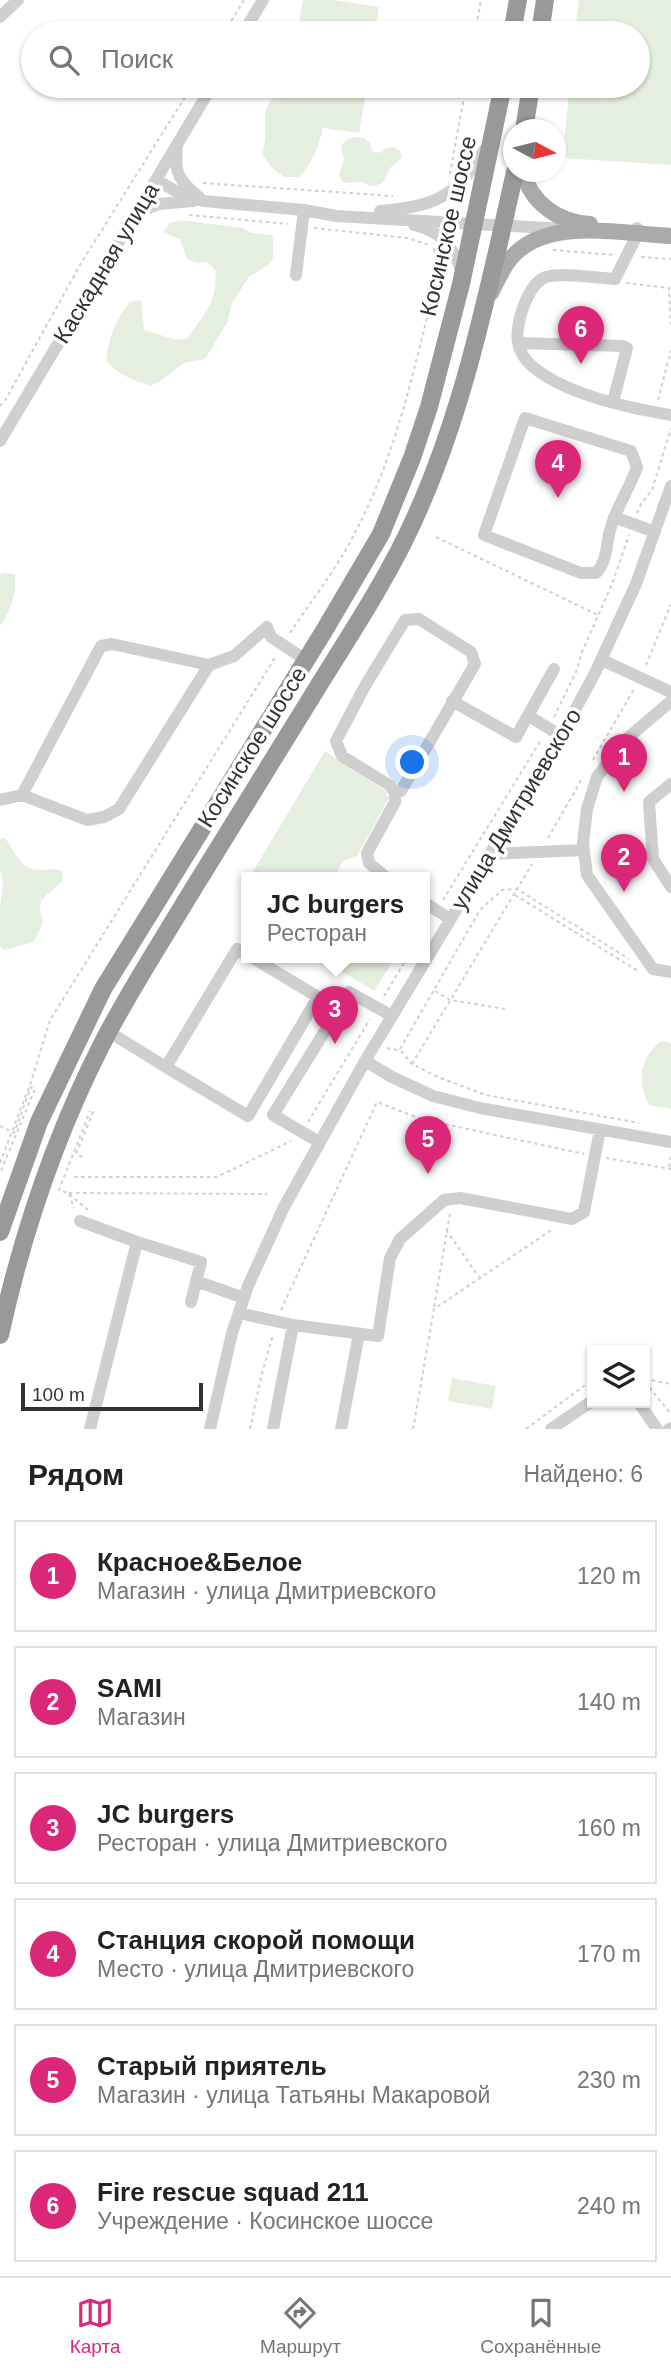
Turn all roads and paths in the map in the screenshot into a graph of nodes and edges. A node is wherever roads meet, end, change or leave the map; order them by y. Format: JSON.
{"nodes":[{"id":1,"x":18,"y":0,"type":"edge"},
{"id":2,"x":244,"y":0,"type":"edge"},
{"id":3,"x":263,"y":0,"type":"edge"},
{"id":4,"x":481,"y":0,"type":"edge"},
{"id":5,"x":518,"y":0,"type":"edge"},
{"id":6,"x":545,"y":0,"type":"edge"},
{"id":7,"x":0,"y":17,"type":"edge"},
{"id":8,"x":231,"y":21,"type":"edge"},
{"id":9,"x":250,"y":21,"type":"edge"},
{"id":10,"x":477,"y":21,"type":"edge"},
{"id":11,"x":514,"y":21,"type":"edge"},
{"id":12,"x":542,"y":21,"type":"edge"},
{"id":13,"x":184,"y":98,"type":"edge"},
{"id":14,"x":205,"y":98,"type":"edge"},
{"id":15,"x":464,"y":98,"type":"edge"},
{"id":16,"x":501,"y":98,"type":"edge"},
{"id":17,"x":529,"y":98,"type":"edge"},
{"id":18,"x":498,"y":116,"type":"junction"},
{"id":19,"x":525,"y":119,"type":"edge"},
{"id":20,"x":178,"y":143,"type":"junction"},
{"id":21,"x":449,"y":179,"type":"dead end"},
{"id":22,"x":156,"y":180,"type":"junction"},
{"id":23,"x":199,"y":181,"type":"dead end"},
{"id":24,"x":512,"y":182,"type":"edge"},
{"id":25,"x":527,"y":182,"type":"edge"},
{"id":26,"x":400,"y":197,"type":"dead end"},
{"id":27,"x":204,"y":201,"type":"junction"},
{"id":28,"x":304,"y":210,"type":"junction"},
{"id":29,"x":137,"y":212,"type":"junction"},
{"id":30,"x":380,"y":215,"type":"junction"},
{"id":31,"x":476,"y":219,"type":"junction"},
{"id":32,"x":504,"y":221,"type":"junction"},
{"id":33,"x":582,"y":227,"type":"junction"},
{"id":34,"x":637,"y":231,"type":"junction"},
{"id":35,"x":671,"y":234,"type":"edge"},
{"id":36,"x":434,"y":248,"type":"dead end"},
{"id":37,"x":547,"y":250,"type":"dead end"},
{"id":38,"x":626,"y":256,"type":"junction"},
{"id":39,"x":671,"y":259,"type":"edge"},
{"id":40,"x":296,"y":275,"type":"dead end"},
{"id":41,"x":463,"y":278,"type":"junction"},
{"id":42,"x":615,"y":279,"type":"junction"},
{"id":43,"x":482,"y":312,"type":"junction"},
{"id":44,"x":671,"y":328,"type":"edge"},
{"id":45,"x":518,"y":343,"type":"junction"},
{"id":46,"x":671,"y":350,"type":"edge"},
{"id":47,"x":613,"y":402,"type":"junction"},
{"id":48,"x":0,"y":406,"type":"edge"},
{"id":49,"x":653,"y":412,"type":"junction"},
{"id":50,"x":671,"y":415,"type":"edge"},
{"id":51,"x":4,"y":423,"type":"edge"},
{"id":52,"x":671,"y":427,"type":"edge"},
{"id":53,"x":0,"y":441,"type":"edge"},
{"id":54,"x":671,"y":486,"type":"edge"},
{"id":55,"x":614,"y":517,"type":"junction"},
{"id":56,"x":633,"y":524,"type":"junction"},
{"id":57,"x":655,"y":531,"type":"junction"},
{"id":58,"x":436,"y":537,"type":"dead end"},
{"id":59,"x":671,"y":604,"type":"edge"},
{"id":60,"x":598,"y":615,"type":"junction"},
{"id":61,"x":282,"y":646,"type":"junction"},
{"id":62,"x":306,"y":660,"type":"junction"},
{"id":63,"x":602,"y":660,"type":"junction"},
{"id":64,"x":209,"y":665,"type":"junction"},
{"id":65,"x":554,"y":669,"type":"dead end"},
{"id":66,"x":640,"y":677,"type":"junction"},
{"id":67,"x":671,"y":692,"type":"edge"},
{"id":68,"x":452,"y":701,"type":"junction"},
{"id":69,"x":671,"y":701,"type":"edge"},
{"id":70,"x":529,"y":716,"type":"junction"},
{"id":71,"x":548,"y":727,"type":"junction"},
{"id":72,"x":561,"y":736,"type":"junction"},
{"id":73,"x":671,"y":784,"type":"edge"},
{"id":74,"x":396,"y":792,"type":"junction"},
{"id":75,"x":22,"y":795,"type":"junction"},
{"id":76,"x":0,"y":800,"type":"edge"},
{"id":77,"x":584,"y":850,"type":"junction"},
{"id":78,"x":540,"y":852,"type":"junction"},
{"id":79,"x":489,"y":854,"type":"junction"},
{"id":80,"x":380,"y":872,"type":"edge"},
{"id":81,"x":671,"y":887,"type":"edge"},
{"id":82,"x":517,"y":889,"type":"junction"},
{"id":83,"x":514,"y":894,"type":"junction"},
{"id":84,"x":430,"y":906,"type":"edge"},
{"id":85,"x":437,"y":910,"type":"junction"},
{"id":86,"x":450,"y":919,"type":"junction"},
{"id":87,"x":430,"y":921,"type":"edge"},
{"id":88,"x":241,"y":951,"type":"edge"},
{"id":89,"x":430,"y":952,"type":"edge"},
{"id":90,"x":633,"y":961,"type":"dead end"},
{"id":91,"x":261,"y":963,"type":"edge"},
{"id":92,"x":404,"y":963,"type":"edge"},
{"id":93,"x":424,"y":963,"type":"edge"},
{"id":94,"x":671,"y":972,"type":"edge"},
{"id":95,"x":643,"y":975,"type":"dead end"},
{"id":96,"x":434,"y":990,"type":"junction"},
{"id":97,"x":318,"y":997,"type":"junction"},
{"id":98,"x":450,"y":1000,"type":"junction"},
{"id":99,"x":377,"y":1007,"type":"junction"},
{"id":100,"x":338,"y":1009,"type":"junction"},
{"id":101,"x":505,"y":1009,"type":"dead end"},
{"id":102,"x":392,"y":1016,"type":"junction"},
{"id":103,"x":108,"y":1032,"type":"junction"},
{"id":104,"x":365,"y":1061,"type":"junction"},
{"id":105,"x":412,"y":1064,"type":"junction"},
{"id":106,"x":166,"y":1068,"type":"junction"},
{"id":107,"x":644,"y":1124,"type":"dead end"},
{"id":108,"x":0,"y":1126,"type":"edge"},
{"id":109,"x":600,"y":1130,"type":"junction"},
{"id":110,"x":302,"y":1131,"type":"junction"},
{"id":111,"x":12,"y":1132,"type":"junction"},
{"id":112,"x":517,"y":1140,"type":"dead end"},
{"id":113,"x":319,"y":1142,"type":"junction"},
{"id":114,"x":671,"y":1142,"type":"edge"},
{"id":115,"x":671,"y":1154,"type":"edge"},
{"id":116,"x":1,"y":1156,"type":"edge"},
{"id":117,"x":82,"y":1157,"type":"dead end"},
{"id":118,"x":0,"y":1163,"type":"edge"},
{"id":119,"x":669,"y":1168,"type":"dead end"},
{"id":120,"x":0,"y":1173,"type":"edge"},
{"id":121,"x":74,"y":1177,"type":"dead end"},
{"id":122,"x":68,"y":1193,"type":"junction"},
{"id":123,"x":267,"y":1194,"type":"dead end"},
{"id":124,"x":452,"y":1199,"type":"junction"},
{"id":125,"x":559,"y":1216,"type":"junction"},
{"id":126,"x":80,"y":1221,"type":"joint"},
{"id":127,"x":446,"y":1230,"type":"junction"},
{"id":128,"x":0,"y":1232,"type":"edge"},
{"id":129,"x":137,"y":1242,"type":"junction"},
{"id":130,"x":479,"y":1278,"type":"junction"},
{"id":131,"x":196,"y":1281,"type":"junction"},
{"id":132,"x":244,"y":1298,"type":"junction"},
{"id":133,"x":191,"y":1302,"type":"dead end"},
{"id":134,"x":434,"y":1308,"type":"junction"},
{"id":135,"x":239,"y":1312,"type":"junction"},
{"id":136,"x":277,"y":1321,"type":"junction"},
{"id":137,"x":293,"y":1325,"type":"junction"},
{"id":138,"x":359,"y":1334,"type":"junction"},
{"id":139,"x":0,"y":1335,"type":"edge"},
{"id":140,"x":650,"y":1381,"type":"edge"},
{"id":141,"x":587,"y":1384,"type":"edge"},
{"id":142,"x":671,"y":1384,"type":"edge"},
{"id":143,"x":650,"y":1387,"type":"edge"},
{"id":144,"x":587,"y":1404,"type":"edge"},
{"id":145,"x":642,"y":1408,"type":"edge"},
{"id":146,"x":671,"y":1414,"type":"edge"},
{"id":147,"x":90,"y":1429,"type":"edge"},
{"id":148,"x":210,"y":1429,"type":"edge"},
{"id":149,"x":250,"y":1429,"type":"edge"},
{"id":150,"x":273,"y":1429,"type":"edge"},
{"id":151,"x":341,"y":1429,"type":"edge"},
{"id":152,"x":413,"y":1429,"type":"edge"},
{"id":153,"x":526,"y":1429,"type":"edge"},
{"id":154,"x":551,"y":1429,"type":"edge"},
{"id":155,"x":657,"y":1429,"type":"edge"}],
"edges":[{"from":1,"to":7,"type":"street"},
{"from":2,"to":8,"type":"path"},
{"from":3,"to":9,"type":"street"},
{"from":4,"to":10,"type":"path"},
{"from":5,"to":11,"type":"highway"},
{"from":6,"to":12,"type":"highway"},
{"from":13,"to":48,"type":"path"},
{"from":14,"to":20,"type":"street","name":"Каскадная улица"},
{"from":15,"to":21,"type":"path"},
{"from":16,"to":18,"type":"highway","name":"Косинское шоссе"},
{"from":17,"to":19,"type":"highway"},
{"from":18,"to":30,"type":"street"},
{"from":18,"to":31,"type":"highway","name":"Косинское шоссе"},
{"from":20,"to":22,"type":"street","name":"Каскадная улица"},
{"from":20,"to":27,"type":"street"},
{"from":22,"to":27,"type":"street"},
{"from":22,"to":29,"type":"street","name":"Каскадная улица"},
{"from":23,"to":26,"type":"path"},
{"from":24,"to":32,"type":"highway","name":"Косинское шоссе"},
{"from":25,"to":33,"type":"main road"},
{"from":27,"to":28,"type":"street"},
{"from":27,"to":29,"type":"street"},
{"from":28,"to":30,"type":"street"},
{"from":28,"to":40,"type":"street"},
{"from":29,"to":51,"type":"street","name":"Каскадная улица"},
{"from":30,"to":31,"type":"street"},
{"from":30,"to":41,"type":"street"},
{"from":31,"to":32,"type":"street"},
{"from":31,"to":41,"type":"highway","name":"Косинское шоссе"},
{"from":32,"to":33,"type":"street"},
{"from":32,"to":43,"type":"highway","name":"Косинское шоссе"},
{"from":33,"to":34,"type":"main road"},
{"from":33,"to":43,"type":"main road"},
{"from":34,"to":35,"type":"main road"},
{"from":34,"to":38,"type":"street"},
{"from":36,"to":61,"type":"path"},
{"from":37,"to":38,"type":"path"},
{"from":38,"to":39,"type":"path"},
{"from":38,"to":42,"type":"street"},
{"from":41,"to":62,"type":"highway","name":"Косинское шоссе"},
{"from":42,"to":44,"type":"path"},
{"from":42,"to":45,"type":"street"},
{"from":43,"to":103,"type":"highway","name":"Косинское шоссе"},
{"from":45,"to":47,"type":"street"},
{"from":45,"to":47,"type":"street"},
{"from":46,"to":49,"type":"path"},
{"from":47,"to":49,"type":"street"},
{"from":49,"to":50,"type":"street"},
{"from":51,"to":53,"type":"street","name":"Каскадная улица"},
{"from":52,"to":56,"type":"path"},
{"from":54,"to":57,"type":"street","name":"улица Дмитриевского"},
{"from":55,"to":55,"type":"street"},
{"from":55,"to":56,"type":"street"},
{"from":56,"to":57,"type":"street"},
{"from":56,"to":60,"type":"path"},
{"from":57,"to":63,"type":"street","name":"улица Дмитриевского"},
{"from":58,"to":60,"type":"path"},
{"from":59,"to":66,"type":"path"},
{"from":60,"to":71,"type":"path"},
{"from":61,"to":62,"type":"street"},
{"from":61,"to":64,"type":"street"},
{"from":61,"to":111,"type":"path"},
{"from":62,"to":128,"type":"highway","name":"Косинское шоссе"},
{"from":63,"to":66,"type":"street"},
{"from":63,"to":72,"type":"street","name":"улица Дмитриевского"},
{"from":64,"to":75,"type":"street"},
{"from":64,"to":75,"type":"street"},
{"from":65,"to":70,"type":"street"},
{"from":66,"to":67,"type":"street"},
{"from":66,"to":78,"type":"path"},
{"from":68,"to":70,"type":"street"},
{"from":68,"to":74,"type":"street"},
{"from":68,"to":74,"type":"street"},
{"from":69,"to":77,"type":"street"},
{"from":70,"to":71,"type":"street"},
{"from":71,"to":72,"type":"street"},
{"from":71,"to":85,"type":"path"},
{"from":72,"to":79,"type":"street","name":"улица Дмитриевского"},
{"from":73,"to":81,"type":"street"},
{"from":74,"to":80,"type":"street"},
{"from":75,"to":76,"type":"street"},
{"from":77,"to":78,"type":"street"},
{"from":77,"to":94,"type":"street"},
{"from":78,"to":79,"type":"street"},
{"from":78,"to":82,"type":"path"},
{"from":79,"to":86,"type":"street","name":"улица Дмитриевского"},
{"from":82,"to":83,"type":"path"},
{"from":82,"to":90,"type":"path"},
{"from":82,"to":96,"type":"path"},
{"from":83,"to":95,"type":"path"},
{"from":83,"to":98,"type":"path"},
{"from":84,"to":85,"type":"street"},
{"from":85,"to":86,"type":"street"},
{"from":85,"to":87,"type":"path"},
{"from":86,"to":89,"type":"street","name":"улица Дмитриевского"},
{"from":88,"to":106,"type":"street"},
{"from":91,"to":97,"type":"street"},
{"from":92,"to":99,"type":"path"},
{"from":93,"to":102,"type":"street","name":"улица Дмитриевского"},
{"from":96,"to":98,"type":"path"},
{"from":96,"to":105,"type":"path"},
{"from":97,"to":100,"type":"street"},
{"from":97,"to":106,"type":"street"},
{"from":98,"to":101,"type":"path"},
{"from":98,"to":105,"type":"path"},
{"from":99,"to":100,"type":"street"},
{"from":99,"to":102,"type":"street"},
{"from":99,"to":110,"type":"path"},
{"from":100,"to":110,"type":"street"},
{"from":102,"to":104,"type":"street","name":"улица Дмитриевского"},
{"from":103,"to":106,"type":"street"},
{"from":103,"to":139,"type":"highway","name":"Косинское шоссе"},
{"from":104,"to":109,"type":"street"},
{"from":104,"to":113,"type":"street","name":"улица Дмитриевского"},
{"from":105,"to":107,"type":"path"},
{"from":108,"to":111,"type":"path"},
{"from":109,"to":114,"type":"street"},
{"from":109,"to":125,"type":"street"},
{"from":110,"to":113,"type":"street"},
{"from":110,"to":121,"type":"path"},
{"from":111,"to":116,"type":"path"},
{"from":111,"to":120,"type":"path"},
{"from":112,"to":136,"type":"path"},
{"from":113,"to":132,"type":"street","name":"улица Дмитриевского"},
{"from":115,"to":119,"type":"path"},
{"from":116,"to":118,"type":"path"},
{"from":117,"to":122,"type":"path"},
{"from":122,"to":123,"type":"path"},
{"from":122,"to":126,"type":"path"},
{"from":124,"to":125,"type":"street"},
{"from":124,"to":127,"type":"path"},
{"from":124,"to":138,"type":"street"},
{"from":125,"to":130,"type":"path"},
{"from":126,"to":129,"type":"street"},
{"from":127,"to":130,"type":"path"},
{"from":127,"to":134,"type":"path"},
{"from":129,"to":131,"type":"street"},
{"from":129,"to":147,"type":"street"},
{"from":130,"to":134,"type":"path"},
{"from":131,"to":132,"type":"street"},
{"from":131,"to":133,"type":"street"},
{"from":132,"to":135,"type":"street","name":"улица Дмитриевского"},
{"from":134,"to":152,"type":"path"},
{"from":135,"to":136,"type":"street"},
{"from":135,"to":148,"type":"street","name":"улица Дмитриевского"},
{"from":136,"to":137,"type":"street"},
{"from":136,"to":149,"type":"path"},
{"from":137,"to":138,"type":"street"},
{"from":137,"to":150,"type":"street"},
{"from":138,"to":151,"type":"street"},
{"from":140,"to":142,"type":"path"},
{"from":141,"to":153,"type":"path"},
{"from":143,"to":146,"type":"path"},
{"from":144,"to":154,"type":"street"},
{"from":145,"to":155,"type":"street"}]}
